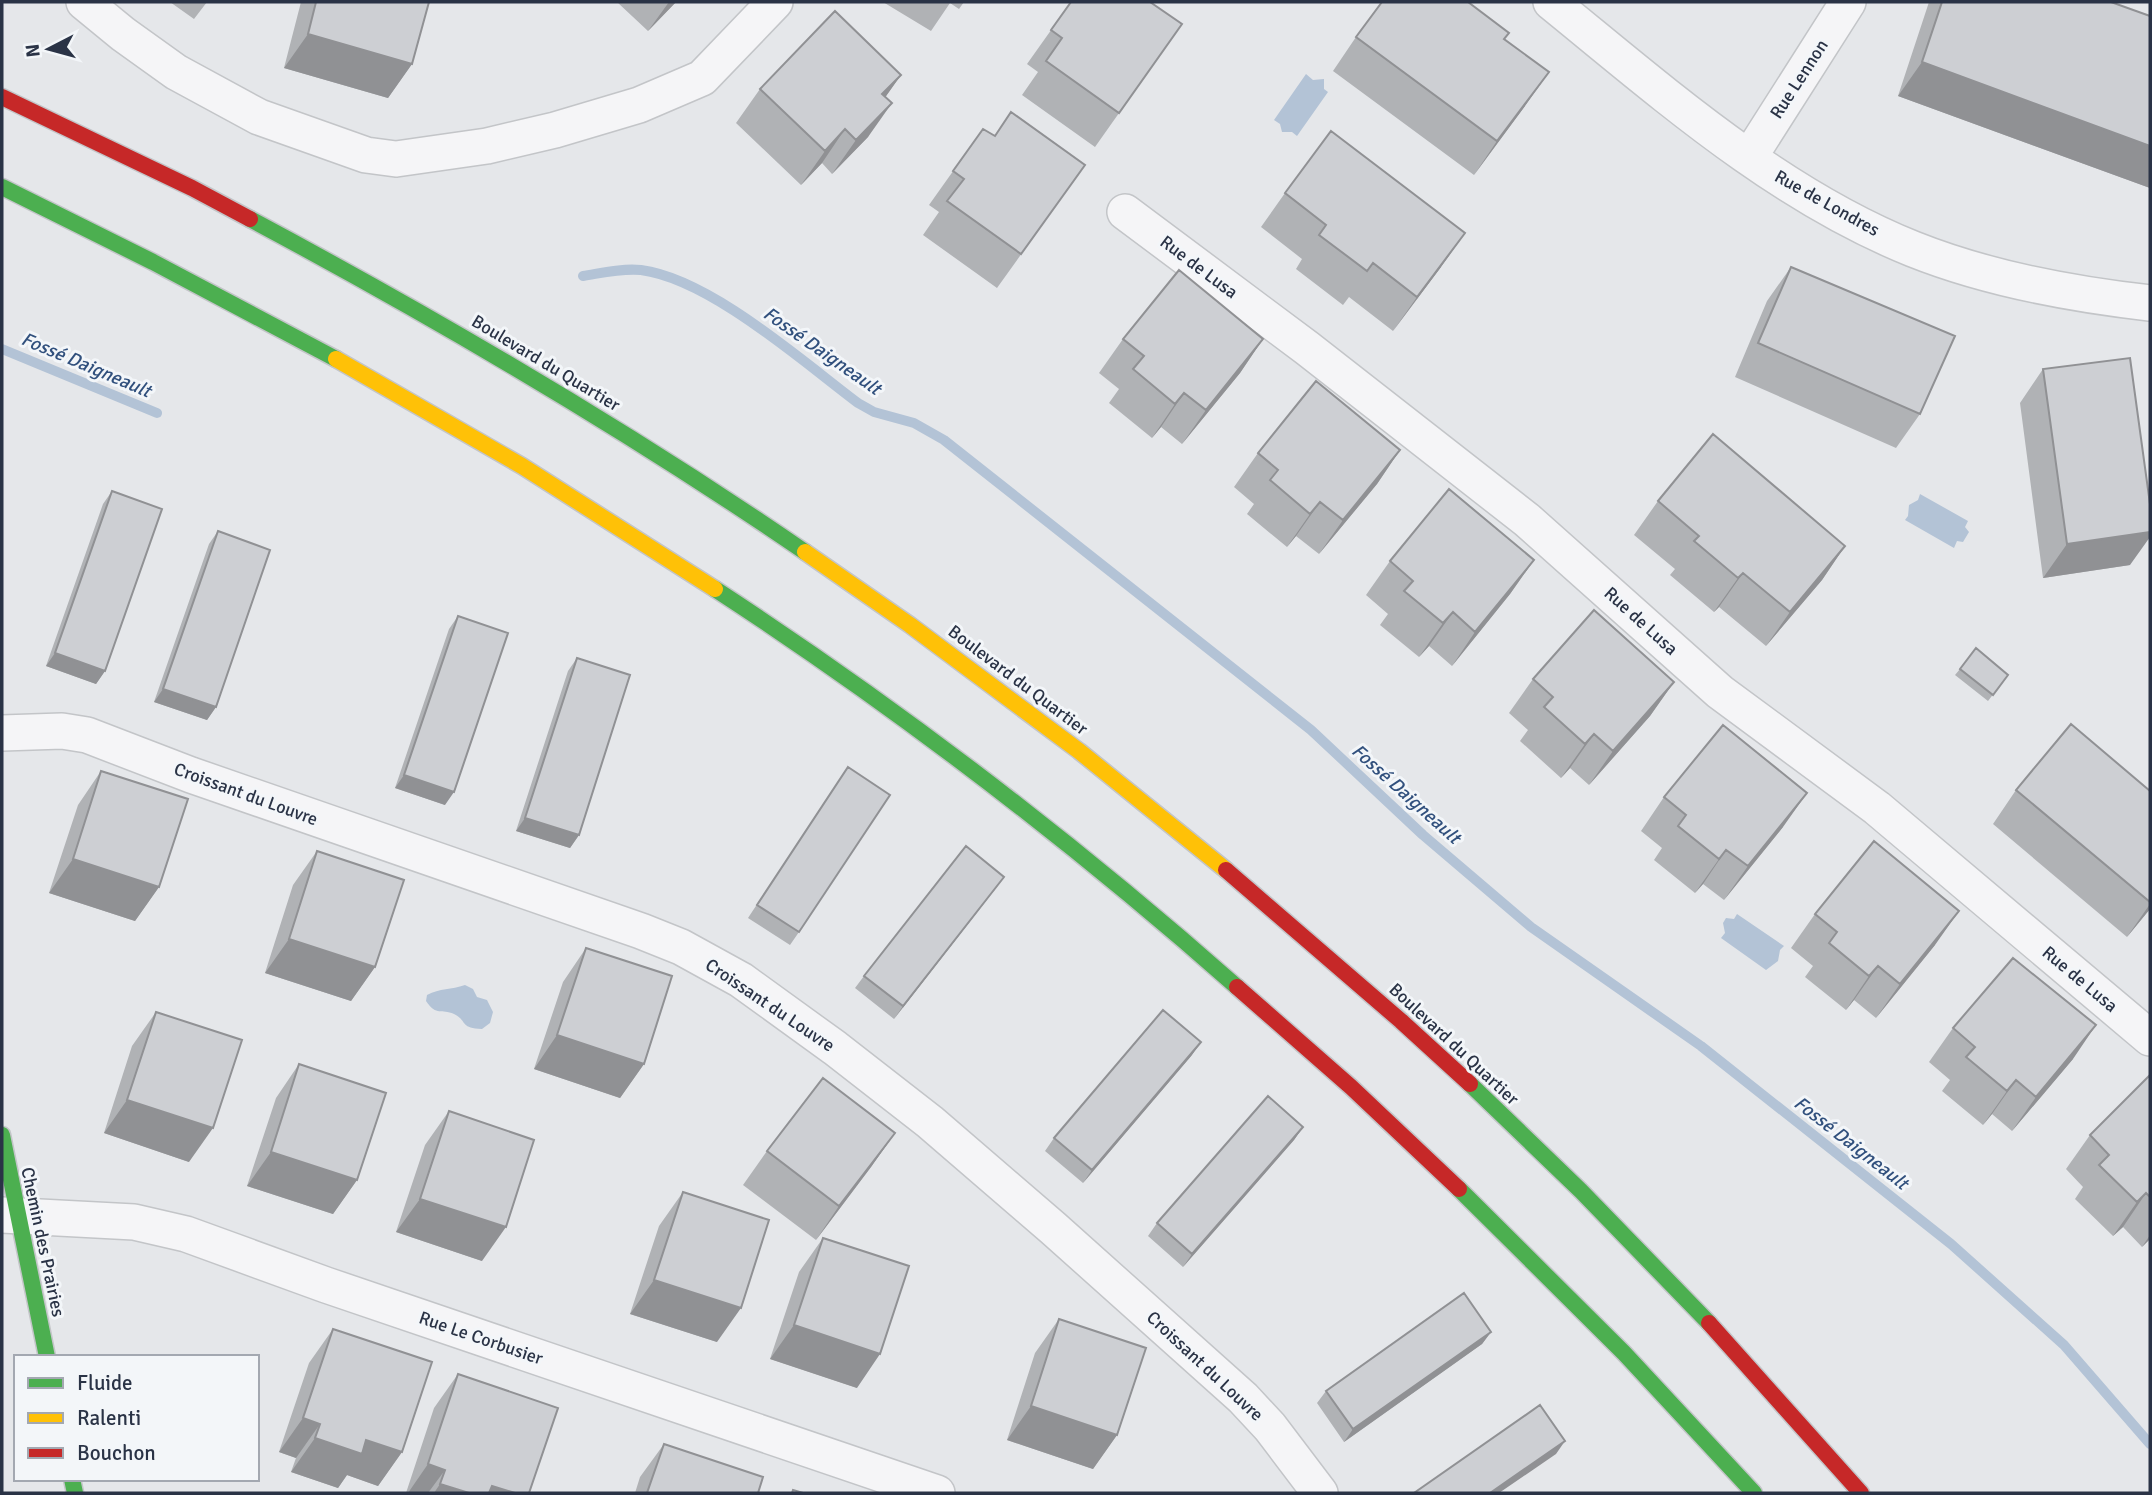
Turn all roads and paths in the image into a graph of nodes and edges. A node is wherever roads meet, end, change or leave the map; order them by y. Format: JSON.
{"nodes":[{"id":1,"x":84,"y":2,"type":"edge"},
{"id":2,"x":775,"y":2,"type":"edge"},
{"id":3,"x":1551,"y":2,"type":"edge"},
{"id":4,"x":1848,"y":2,"type":"edge"},
{"id":5,"x":2,"y":97,"type":"edge"},
{"id":6,"x":1750,"y":156,"type":"junction"},
{"id":7,"x":2,"y":187,"type":"edge"},
{"id":8,"x":1125,"y":212,"type":"dead end"},
{"id":9,"x":2150,"y":303,"type":"edge"},
{"id":10,"x":2,"y":733,"type":"edge"},
{"id":11,"x":2150,"y":1038,"type":"edge"},
{"id":12,"x":2,"y":1135,"type":"edge"},
{"id":13,"x":10,"y":1216,"type":"edge"},
{"id":14,"x":46,"y":1355,"type":"edge"},
{"id":15,"x":937,"y":1493,"type":"edge"},
{"id":16,"x":1320,"y":1493,"type":"edge"},
{"id":17,"x":1754,"y":1493,"type":"edge"},
{"id":18,"x":1861,"y":1493,"type":"edge"}],
"edges":[{"from":1,"to":2,"type":"street"},
{"from":3,"to":6,"type":"street","name":"Rue de Londres"},
{"from":4,"to":6,"type":"street","name":"Rue Lennon"},
{"from":5,"to":18,"type":"main road","name":"Boulevard du Quartier"},
{"from":6,"to":9,"type":"street","name":"Rue de Londres"},
{"from":7,"to":17,"type":"main road"},
{"from":8,"to":11,"type":"street","name":"Rue de Lusa"},
{"from":10,"to":16,"type":"street","name":"Croissant du Louvre"},
{"from":12,"to":13,"type":"main road","name":"Chemin des Prairies"},
{"from":13,"to":14,"type":"main road","name":"Chemin des Prairies"},
{"from":13,"to":15,"type":"street","name":"Rue Le Corbusier"}]}
